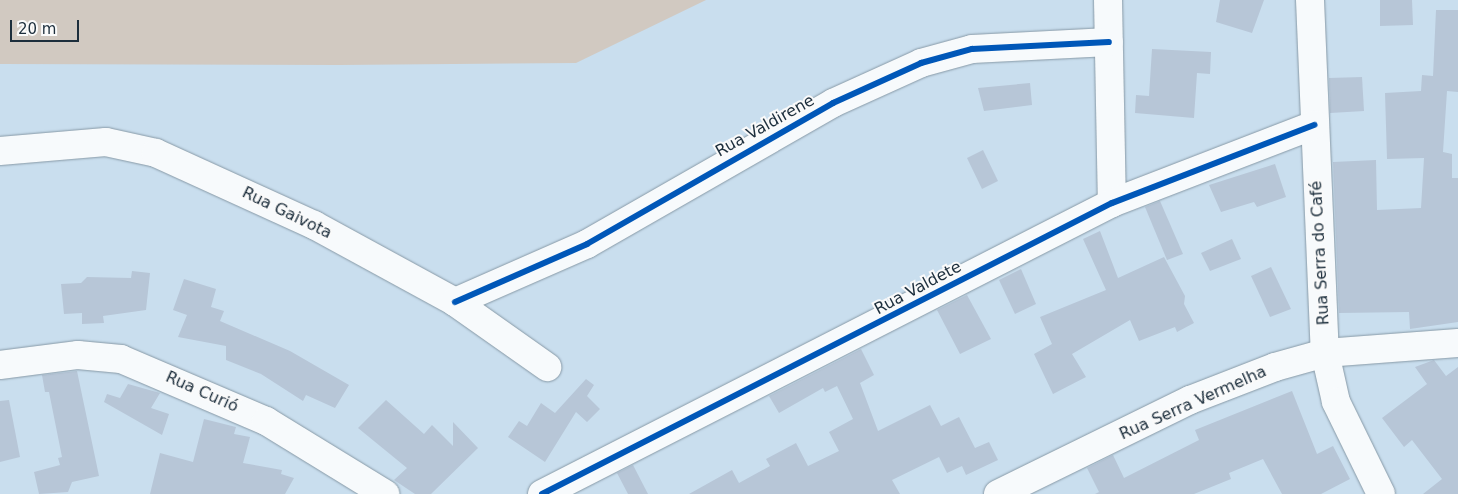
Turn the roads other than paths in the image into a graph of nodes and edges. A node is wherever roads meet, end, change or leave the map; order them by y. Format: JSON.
{"nodes":[{"id":1,"x":1108,"y":0,"type":"edge"},
{"id":2,"x":1310,"y":0,"type":"edge"},
{"id":3,"x":1109,"y":42,"type":"junction"},
{"id":4,"x":1314,"y":125,"type":"junction"},
{"id":5,"x":0,"y":151,"type":"edge"},
{"id":6,"x":1112,"y":203,"type":"junction"},
{"id":7,"x":455,"y":302,"type":"junction"},
{"id":8,"x":1458,"y":342,"type":"edge"},
{"id":9,"x":1326,"y":353,"type":"junction"},
{"id":10,"x":0,"y":365,"type":"edge"},
{"id":11,"x":547,"y":367,"type":"dead end"},
{"id":12,"x":385,"y":494,"type":"edge"},
{"id":13,"x":542,"y":494,"type":"edge"},
{"id":14,"x":998,"y":494,"type":"edge"},
{"id":15,"x":1381,"y":494,"type":"edge"}],
"edges":[{"from":1,"to":3,"type":"street"},
{"from":2,"to":4,"type":"street","name":"Rua Serra do Café"},
{"from":3,"to":6,"type":"street"},
{"from":3,"to":7,"type":"street","name":"Rua Valdirene"},
{"from":4,"to":6,"type":"street","name":"Rua Valdete"},
{"from":4,"to":9,"type":"street","name":"Rua Serra do Café"},
{"from":5,"to":7,"type":"street","name":"Rua Gaivota"},
{"from":6,"to":13,"type":"street","name":"Rua Valdete"},
{"from":7,"to":11,"type":"street","name":"Rua Gaivota"},
{"from":8,"to":9,"type":"street","name":"Rua Serra Vermelha"},
{"from":9,"to":14,"type":"street","name":"Rua Serra Vermelha"},
{"from":9,"to":15,"type":"street","name":"Rua Serra do Café"},
{"from":10,"to":12,"type":"street","name":"Rua Curió"}]}
